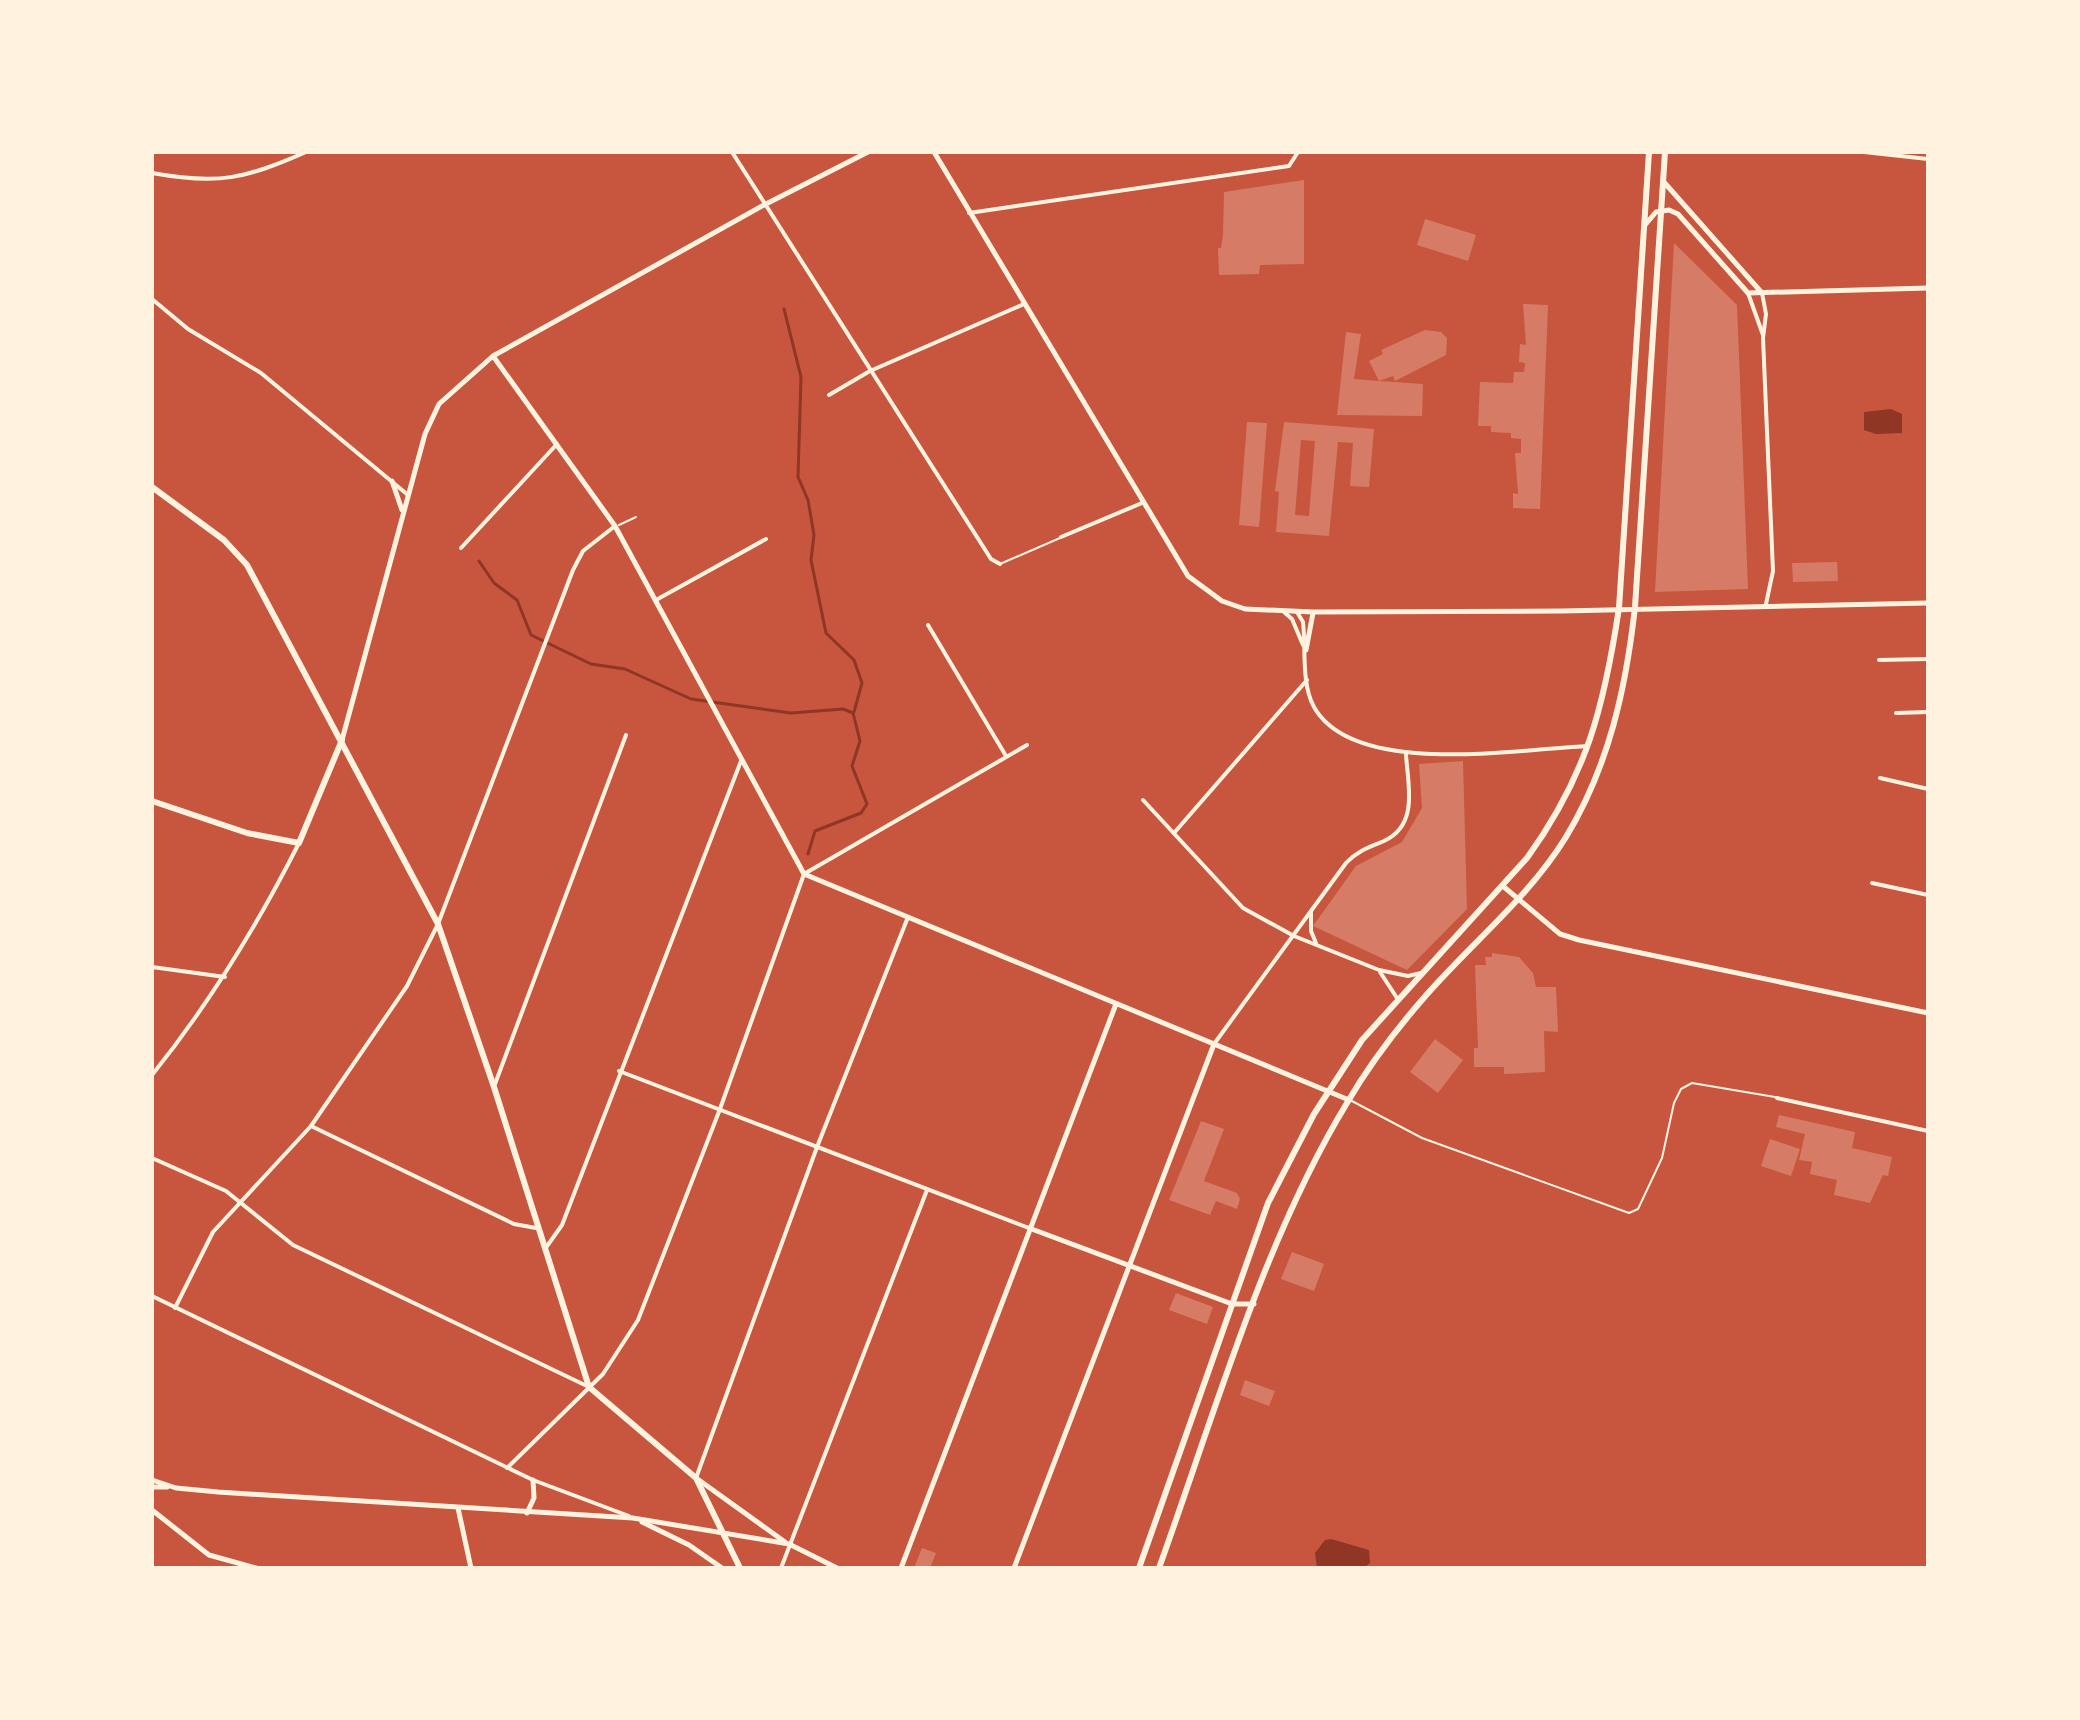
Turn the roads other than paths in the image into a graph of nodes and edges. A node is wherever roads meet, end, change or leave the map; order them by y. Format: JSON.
{"nodes":[{"id":1,"x":306,"y":152,"type":"edge"},
{"id":2,"x":732,"y":152,"type":"edge"},
{"id":3,"x":868,"y":152,"type":"edge"},
{"id":4,"x":934,"y":152,"type":"edge"},
{"id":5,"x":1298,"y":152,"type":"edge"},
{"id":6,"x":1649,"y":152,"type":"edge"},
{"id":7,"x":1665,"y":152,"type":"edge"},
{"id":8,"x":1864,"y":152,"type":"edge"},
{"id":9,"x":1928,"y":159,"type":"edge"},
{"id":10,"x":152,"y":173,"type":"edge"},
{"id":11,"x":1663,"y":181,"type":"junction"},
{"id":12,"x":764,"y":205,"type":"junction"},
{"id":13,"x":1661,"y":210,"type":"junction"},
{"id":14,"x":969,"y":213,"type":"junction"},
{"id":15,"x":1645,"y":225,"type":"junction"},
{"id":16,"x":1698,"y":236,"type":"junction"},
{"id":17,"x":1715,"y":239,"type":"junction"},
{"id":18,"x":1928,"y":288,"type":"edge"},
{"id":19,"x":1748,"y":293,"type":"junction"},
{"id":20,"x":1762,"y":293,"type":"junction"},
{"id":21,"x":152,"y":299,"type":"edge"},
{"id":22,"x":1024,"y":304,"type":"junction"},
{"id":23,"x":1763,"y":338,"type":"junction"},
{"id":24,"x":493,"y":356,"type":"junction"},
{"id":25,"x":870,"y":371,"type":"junction"},
{"id":26,"x":829,"y":395,"type":"dead end"},
{"id":27,"x":557,"y":444,"type":"junction"},
{"id":28,"x":392,"y":481,"type":"junction"},
{"id":29,"x":152,"y":487,"type":"edge"},
{"id":30,"x":408,"y":495,"type":"junction"},
{"id":31,"x":1142,"y":503,"type":"junction"},
{"id":32,"x":403,"y":513,"type":"junction"},
{"id":33,"x":636,"y":517,"type":"dead end"},
{"id":34,"x":615,"y":526,"type":"junction"},
{"id":35,"x":1061,"y":537,"type":"joint"},
{"id":36,"x":766,"y":539,"type":"dead end"},
{"id":37,"x":461,"y":548,"type":"dead end"},
{"id":38,"x":1000,"y":564,"type":"joint"},
{"id":39,"x":656,"y":600,"type":"junction"},
{"id":40,"x":1928,"y":603,"type":"edge"},
{"id":41,"x":1766,"y":604,"type":"junction"},
{"id":42,"x":1635,"y":607,"type":"junction"},
{"id":43,"x":1619,"y":608,"type":"junction"},
{"id":44,"x":1282,"y":610,"type":"junction"},
{"id":45,"x":1296,"y":611,"type":"junction"},
{"id":46,"x":1313,"y":612,"type":"junction"},
{"id":47,"x":928,"y":625,"type":"dead end"},
{"id":48,"x":1306,"y":650,"type":"junction"},
{"id":49,"x":1928,"y":659,"type":"edge"},
{"id":50,"x":1879,"y":660,"type":"dead end"},
{"id":51,"x":1307,"y":680,"type":"junction"},
{"id":52,"x":1928,"y":712,"type":"edge"},
{"id":53,"x":1896,"y":713,"type":"dead end"},
{"id":54,"x":626,"y":735,"type":"dead end"},
{"id":55,"x":342,"y":740,"type":"junction"},
{"id":56,"x":1027,"y":745,"type":"dead end"},
{"id":57,"x":1590,"y":746,"type":"junction"},
{"id":58,"x":1406,"y":755,"type":"junction"},
{"id":59,"x":1006,"y":756,"type":"junction"},
{"id":60,"x":742,"y":759,"type":"junction"},
{"id":61,"x":1880,"y":778,"type":"dead end"},
{"id":62,"x":1928,"y":789,"type":"edge"},
{"id":63,"x":1143,"y":800,"type":"dead end"},
{"id":64,"x":152,"y":801,"type":"edge"},
{"id":65,"x":1174,"y":833,"type":"junction"},
{"id":66,"x":299,"y":843,"type":"junction"},
{"id":67,"x":804,"y":874,"type":"junction"},
{"id":68,"x":1872,"y":883,"type":"dead end"},
{"id":69,"x":1504,"y":887,"type":"junction"},
{"id":70,"x":1928,"y":895,"type":"edge"},
{"id":71,"x":1518,"y":898,"type":"junction"},
{"id":72,"x":1311,"y":912,"type":"junction"},
{"id":73,"x":908,"y":917,"type":"junction"},
{"id":74,"x":438,"y":924,"type":"junction"},
{"id":75,"x":1294,"y":936,"type":"junction"},
{"id":76,"x":1317,"y":945,"type":"junction"},
{"id":77,"x":152,"y":967,"type":"edge"},
{"id":78,"x":1379,"y":970,"type":"junction"},
{"id":79,"x":1421,"y":973,"type":"junction"},
{"id":80,"x":225,"y":977,"type":"junction"},
{"id":81,"x":1397,"y":998,"type":"junction"},
{"id":82,"x":1116,"y":1004,"type":"junction"},
{"id":83,"x":1928,"y":1013,"type":"edge"},
{"id":84,"x":1214,"y":1044,"type":"junction"},
{"id":85,"x":619,"y":1071,"type":"junction"},
{"id":86,"x":152,"y":1075,"type":"edge"},
{"id":87,"x":494,"y":1087,"type":"junction"},
{"id":88,"x":1328,"y":1091,"type":"junction"},
{"id":89,"x":1777,"y":1098,"type":"joint"},
{"id":90,"x":1349,"y":1100,"type":"junction"},
{"id":91,"x":720,"y":1109,"type":"junction"},
{"id":92,"x":311,"y":1126,"type":"junction"},
{"id":93,"x":1928,"y":1131,"type":"edge"},
{"id":94,"x":817,"y":1147,"type":"junction"},
{"id":95,"x":152,"y":1158,"type":"edge"},
{"id":96,"x":927,"y":1189,"type":"junction"},
{"id":97,"x":240,"y":1200,"type":"junction"},
{"id":98,"x":536,"y":1228,"type":"junction"},
{"id":99,"x":1029,"y":1228,"type":"junction"},
{"id":100,"x":543,"y":1251,"type":"junction"},
{"id":101,"x":1127,"y":1265,"type":"junction"},
{"id":102,"x":152,"y":1296,"type":"edge"},
{"id":103,"x":1232,"y":1304,"type":"junction"},
{"id":104,"x":1255,"y":1304,"type":"junction"},
{"id":105,"x":175,"y":1308,"type":"junction"},
{"id":106,"x":589,"y":1387,"type":"junction"},
{"id":107,"x":507,"y":1468,"type":"junction"},
{"id":108,"x":696,"y":1478,"type":"junction"},
{"id":109,"x":533,"y":1480,"type":"junction"},
{"id":110,"x":153,"y":1482,"type":"edge"},
{"id":111,"x":458,"y":1508,"type":"junction"},
{"id":112,"x":152,"y":1510,"type":"edge"},
{"id":113,"x":527,"y":1513,"type":"junction"},
{"id":114,"x":633,"y":1518,"type":"junction"},
{"id":115,"x":722,"y":1531,"type":"junction"},
{"id":116,"x":789,"y":1544,"type":"junction"},
{"id":117,"x":256,"y":1568,"type":"edge"},
{"id":118,"x":471,"y":1568,"type":"edge"},
{"id":119,"x":722,"y":1568,"type":"edge"},
{"id":120,"x":740,"y":1568,"type":"edge"},
{"id":121,"x":781,"y":1568,"type":"edge"},
{"id":122,"x":837,"y":1568,"type":"edge"},
{"id":123,"x":901,"y":1568,"type":"edge"},
{"id":124,"x":1014,"y":1568,"type":"edge"},
{"id":125,"x":1139,"y":1568,"type":"edge"},
{"id":126,"x":1159,"y":1568,"type":"edge"}],
"edges":[{"from":1,"to":10,"type":"street"},
{"from":2,"to":12,"type":"street"},
{"from":3,"to":12,"type":"street"},
{"from":4,"to":14,"type":"street"},
{"from":5,"to":14,"type":"street"},
{"from":6,"to":15,"type":"main road"},
{"from":7,"to":11,"type":"main road"},
{"from":8,"to":9,"type":"street"},
{"from":11,"to":13,"type":"main road"},
{"from":11,"to":17,"type":"street"},
{"from":12,"to":24,"type":"street"},
{"from":12,"to":25,"type":"street"},
{"from":13,"to":15,"type":"street"},
{"from":13,"to":16,"type":"street"},
{"from":13,"to":42,"type":"main road"},
{"from":14,"to":22,"type":"street"},
{"from":15,"to":43,"type":"main road"},
{"from":16,"to":17,"type":"street"},
{"from":16,"to":19,"type":"street"},
{"from":17,"to":20,"type":"street"},
{"from":18,"to":20,"type":"street"},
{"from":19,"to":20,"type":"street"},
{"from":19,"to":23,"type":"street"},
{"from":20,"to":23,"type":"street"},
{"from":21,"to":28,"type":"street"},
{"from":22,"to":25,"type":"street"},
{"from":22,"to":31,"type":"street"},
{"from":23,"to":41,"type":"street"},
{"from":24,"to":27,"type":"street"},
{"from":24,"to":30,"type":"street"},
{"from":25,"to":26,"type":"street"},
{"from":25,"to":38,"type":"street"},
{"from":27,"to":34,"type":"street"},
{"from":27,"to":37,"type":"street"},
{"from":28,"to":30,"type":"street"},
{"from":28,"to":32,"type":"street"},
{"from":29,"to":55,"type":"main road"},
{"from":30,"to":32,"type":"street"},
{"from":31,"to":35,"type":"street"},
{"from":31,"to":44,"type":"street"},
{"from":32,"to":55,"type":"street"},
{"from":33,"to":34,"type":"lane"},
{"from":34,"to":39,"type":"street"},
{"from":34,"to":74,"type":"street"},
{"from":35,"to":38,"type":"lane"},
{"from":36,"to":39,"type":"street"},
{"from":39,"to":60,"type":"street"},
{"from":40,"to":41,"type":"street"},
{"from":41,"to":42,"type":"street"},
{"from":42,"to":43,"type":"street"},
{"from":42,"to":71,"type":"main road"},
{"from":43,"to":46,"type":"street"},
{"from":43,"to":57,"type":"main road"},
{"from":44,"to":45,"type":"street"},
{"from":44,"to":48,"type":"street"},
{"from":45,"to":46,"type":"street"},
{"from":45,"to":48,"type":"street"},
{"from":46,"to":48,"type":"street"},
{"from":47,"to":59,"type":"street"},
{"from":48,"to":51,"type":"street"},
{"from":49,"to":50,"type":"street"},
{"from":51,"to":58,"type":"street"},
{"from":51,"to":65,"type":"street"},
{"from":52,"to":53,"type":"street"},
{"from":54,"to":87,"type":"street"},
{"from":55,"to":66,"type":"main road"},
{"from":55,"to":74,"type":"main road"},
{"from":56,"to":59,"type":"street"},
{"from":57,"to":58,"type":"street"},
{"from":57,"to":69,"type":"main road"},
{"from":58,"to":72,"type":"street"},
{"from":59,"to":67,"type":"street"},
{"from":60,"to":67,"type":"street"},
{"from":60,"to":85,"type":"street"},
{"from":61,"to":62,"type":"street"},
{"from":63,"to":65,"type":"street"},
{"from":64,"to":66,"type":"main road"},
{"from":65,"to":75,"type":"street"},
{"from":66,"to":80,"type":"street"},
{"from":67,"to":73,"type":"street"},
{"from":67,"to":91,"type":"street"},
{"from":68,"to":70,"type":"street"},
{"from":69,"to":71,"type":"street"},
{"from":69,"to":79,"type":"main road"},
{"from":71,"to":83,"type":"street"},
{"from":71,"to":90,"type":"main road"},
{"from":72,"to":75,"type":"street"},
{"from":72,"to":76,"type":"street"},
{"from":73,"to":82,"type":"street"},
{"from":73,"to":94,"type":"street"},
{"from":74,"to":87,"type":"main road"},
{"from":74,"to":92,"type":"street"},
{"from":75,"to":76,"type":"street"},
{"from":75,"to":84,"type":"street"},
{"from":76,"to":78,"type":"street"},
{"from":77,"to":80,"type":"street"},
{"from":78,"to":79,"type":"street"},
{"from":78,"to":81,"type":"street"},
{"from":79,"to":81,"type":"main road"},
{"from":80,"to":86,"type":"street"},
{"from":81,"to":88,"type":"main road"},
{"from":82,"to":84,"type":"street"},
{"from":82,"to":99,"type":"street"},
{"from":84,"to":88,"type":"street"},
{"from":84,"to":101,"type":"street"},
{"from":85,"to":91,"type":"street"},
{"from":85,"to":100,"type":"street"},
{"from":87,"to":98,"type":"main road"},
{"from":88,"to":90,"type":"street"},
{"from":88,"to":103,"type":"main road"},
{"from":89,"to":90,"type":"lane"},
{"from":89,"to":93,"type":"street"},
{"from":90,"to":104,"type":"main road"},
{"from":91,"to":94,"type":"street"},
{"from":91,"to":106,"type":"street"},
{"from":92,"to":97,"type":"street"},
{"from":92,"to":98,"type":"street"},
{"from":94,"to":96,"type":"street"},
{"from":94,"to":108,"type":"street"},
{"from":95,"to":97,"type":"street"},
{"from":96,"to":99,"type":"street"},
{"from":96,"to":116,"type":"street"},
{"from":97,"to":105,"type":"street"},
{"from":97,"to":106,"type":"street"},
{"from":98,"to":100,"type":"main road"},
{"from":99,"to":101,"type":"street"},
{"from":99,"to":123,"type":"street"},
{"from":100,"to":106,"type":"main road"},
{"from":101,"to":103,"type":"street"},
{"from":101,"to":124,"type":"street"},
{"from":102,"to":105,"type":"street"},
{"from":103,"to":104,"type":"street"},
{"from":103,"to":125,"type":"main road"},
{"from":104,"to":126,"type":"main road"},
{"from":105,"to":107,"type":"street"},
{"from":106,"to":107,"type":"street"},
{"from":106,"to":108,"type":"main road"},
{"from":107,"to":109,"type":"street"},
{"from":108,"to":115,"type":"main road"},
{"from":108,"to":116,"type":"street"},
{"from":109,"to":113,"type":"street"},
{"from":109,"to":114,"type":"street"},
{"from":110,"to":111,"type":"street"},
{"from":111,"to":113,"type":"street"},
{"from":111,"to":118,"type":"street"},
{"from":112,"to":117,"type":"street"},
{"from":113,"to":114,"type":"street"},
{"from":114,"to":115,"type":"street"},
{"from":114,"to":119,"type":"street"},
{"from":115,"to":116,"type":"street"},
{"from":115,"to":120,"type":"main road"},
{"from":116,"to":121,"type":"street"},
{"from":116,"to":122,"type":"street"}]}
